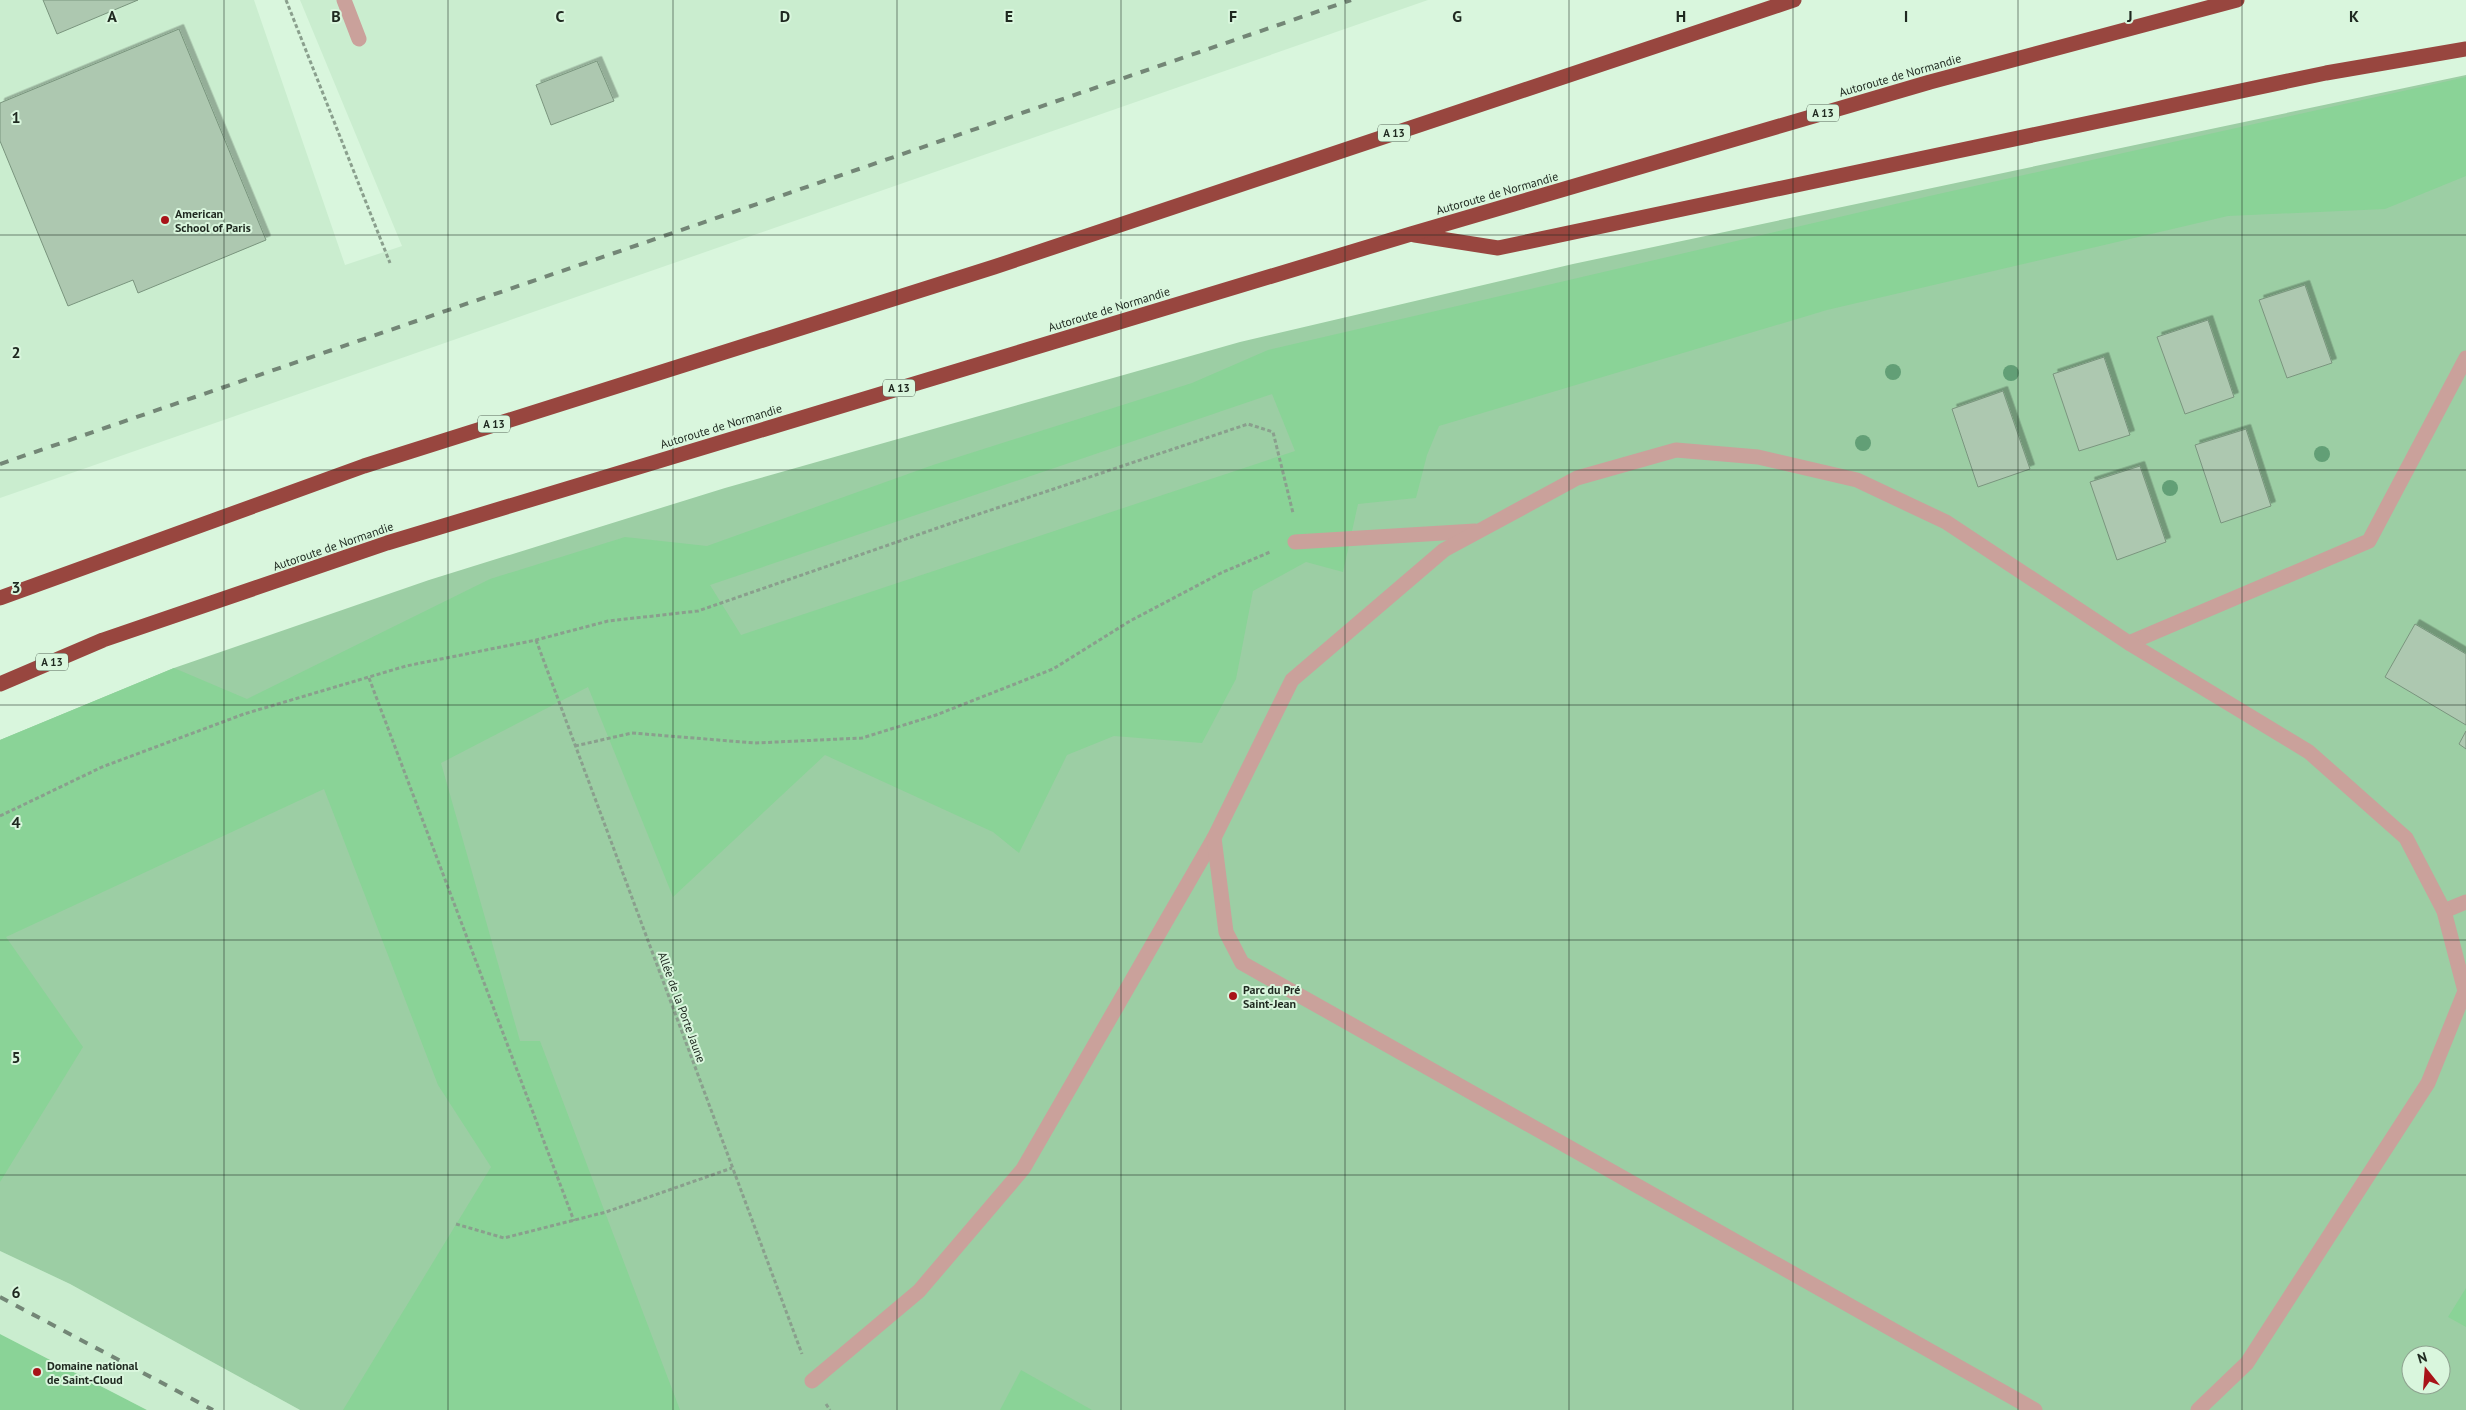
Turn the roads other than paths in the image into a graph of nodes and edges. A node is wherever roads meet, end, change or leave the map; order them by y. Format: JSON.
{"nodes":[{"id":1,"x":344,"y":0,"type":"edge"},
{"id":2,"x":1794,"y":0,"type":"edge"},
{"id":3,"x":2238,"y":0,"type":"edge"},
{"id":4,"x":359,"y":39,"type":"dead end"},
{"id":5,"x":2466,"y":49,"type":"edge"},
{"id":6,"x":1411,"y":234,"type":"junction"},
{"id":7,"x":2466,"y":358,"type":"edge"},
{"id":8,"x":1481,"y":530,"type":"junction"},
{"id":9,"x":1295,"y":542,"type":"road end"},
{"id":10,"x":0,"y":598,"type":"edge"},
{"id":11,"x":2129,"y":643,"type":"junction"},
{"id":12,"x":0,"y":684,"type":"edge"},
{"id":13,"x":1214,"y":838,"type":"junction"},
{"id":14,"x":2466,"y":902,"type":"edge"},
{"id":15,"x":2444,"y":911,"type":"junction"},
{"id":16,"x":812,"y":1381,"type":"road end"},
{"id":17,"x":2035,"y":1410,"type":"edge"},
{"id":18,"x":2198,"y":1410,"type":"edge"}],
"edges":[{"from":1,"to":4,"type":"lane"},
{"from":2,"to":10,"type":"highway","number":"A 13"},
{"from":3,"to":6,"type":"highway","name":"Autoroute de Normandie","number":"A 13"},
{"from":5,"to":6,"type":"highway"},
{"from":6,"to":12,"type":"highway","name":"Autoroute de Normandie","number":"A 13"},
{"from":7,"to":11,"type":"lane"},
{"from":8,"to":9,"type":"lane"},
{"from":8,"to":11,"type":"lane"},
{"from":8,"to":13,"type":"lane"},
{"from":11,"to":15,"type":"lane"},
{"from":13,"to":16,"type":"lane"},
{"from":13,"to":17,"type":"lane"},
{"from":14,"to":15,"type":"lane"},
{"from":15,"to":18,"type":"lane"}]}
